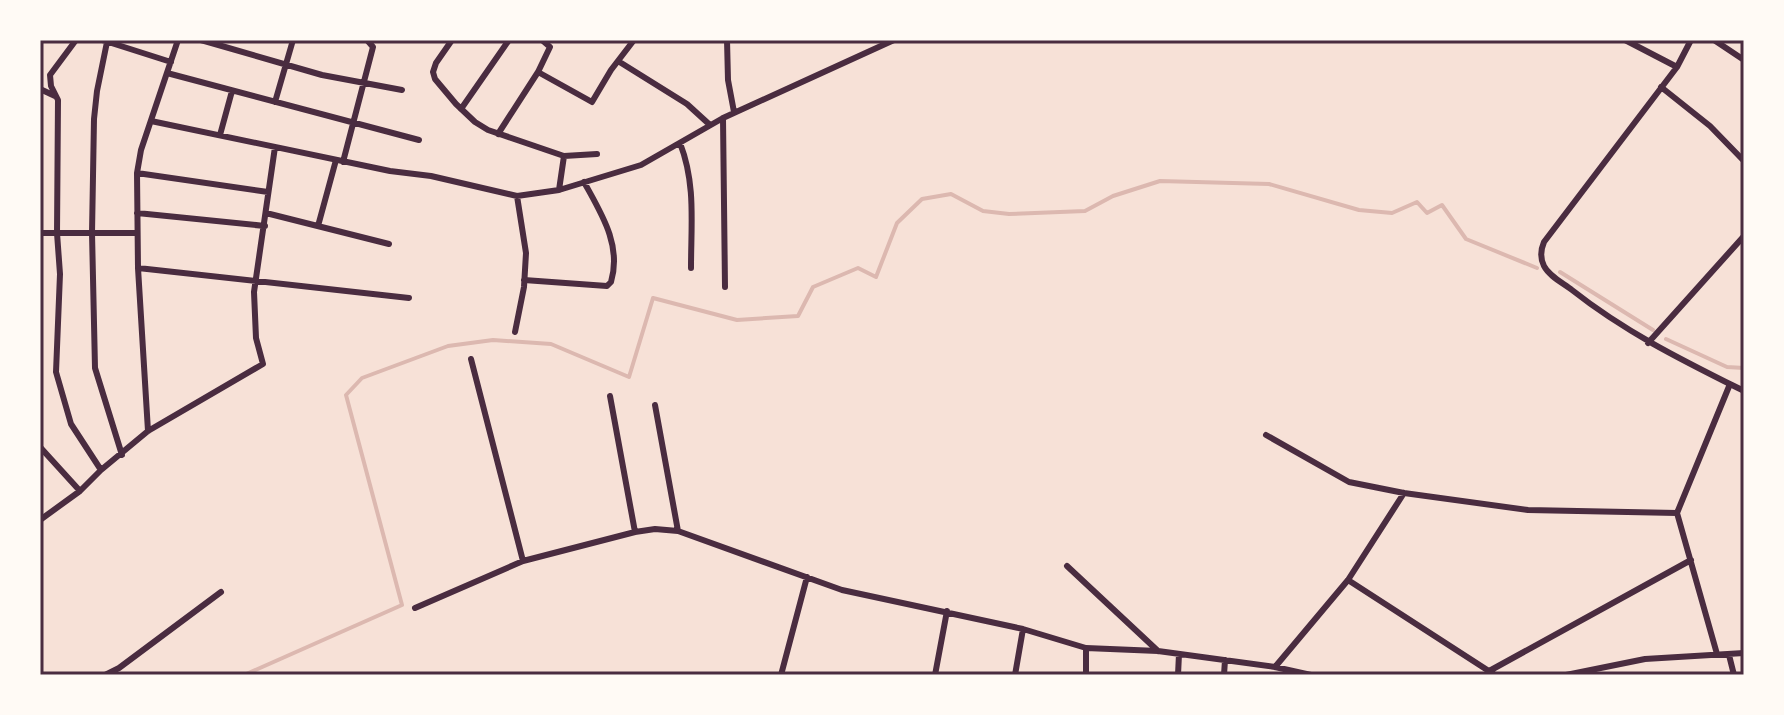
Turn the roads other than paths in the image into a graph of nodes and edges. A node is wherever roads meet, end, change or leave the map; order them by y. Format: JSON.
{"nodes":[{"id":1,"x":76,"y":40,"type":"edge"},
{"id":2,"x":178,"y":40,"type":"edge"},
{"id":3,"x":201,"y":40,"type":"edge"},
{"id":4,"x":293,"y":40,"type":"edge"},
{"id":5,"x":367,"y":40,"type":"edge"},
{"id":6,"x":452,"y":40,"type":"edge"},
{"id":7,"x":509,"y":40,"type":"edge"},
{"id":8,"x":542,"y":40,"type":"edge"},
{"id":9,"x":634,"y":40,"type":"edge"},
{"id":10,"x":727,"y":40,"type":"edge"},
{"id":11,"x":894,"y":40,"type":"edge"},
{"id":12,"x":1625,"y":40,"type":"edge"},
{"id":13,"x":1691,"y":40,"type":"edge"},
{"id":14,"x":1714,"y":40,"type":"edge"},
{"id":15,"x":104,"y":41,"type":"edge"},
{"id":16,"x":1744,"y":60,"type":"edge"},
{"id":17,"x":618,"y":61,"type":"junction"},
{"id":18,"x":171,"y":62,"type":"junction"},
{"id":19,"x":286,"y":64,"type":"junction"},
{"id":20,"x":1677,"y":67,"type":"junction"},
{"id":21,"x":538,"y":72,"type":"junction"},
{"id":22,"x":167,"y":73,"type":"junction"},
{"id":23,"x":365,"y":83,"type":"junction"},
{"id":24,"x":1661,"y":87,"type":"junction"},
{"id":25,"x":40,"y":89,"type":"edge"},
{"id":26,"x":402,"y":90,"type":"dead end"},
{"id":27,"x":232,"y":91,"type":"junction"},
{"id":28,"x":56,"y":96,"type":"junction"},
{"id":29,"x":275,"y":102,"type":"junction"},
{"id":30,"x":461,"y":109,"type":"junction"},
{"id":31,"x":734,"y":112,"type":"junction"},
{"id":32,"x":723,"y":118,"type":"junction"},
{"id":33,"x":151,"y":121,"type":"junction"},
{"id":34,"x":353,"y":123,"type":"junction"},
{"id":35,"x":710,"y":125,"type":"junction"},
{"id":36,"x":498,"y":134,"type":"junction"},
{"id":37,"x":220,"y":135,"type":"junction"},
{"id":38,"x":419,"y":140,"type":"dead end"},
{"id":39,"x":680,"y":143,"type":"junction"},
{"id":40,"x":275,"y":147,"type":"junction"},
{"id":41,"x":597,"y":154,"type":"dead end"},
{"id":42,"x":564,"y":156,"type":"junction"},
{"id":43,"x":340,"y":161,"type":"junction"},
{"id":44,"x":1744,"y":161,"type":"edge"},
{"id":45,"x":137,"y":173,"type":"junction"},
{"id":46,"x":584,"y":182,"type":"junction"},
{"id":47,"x":559,"y":190,"type":"junction"},
{"id":48,"x":268,"y":192,"type":"junction"},
{"id":49,"x":517,"y":196,"type":"junction"},
{"id":50,"x":137,"y":213,"type":"junction"},
{"id":51,"x":266,"y":213,"type":"junction"},
{"id":52,"x":265,"y":226,"type":"junction"},
{"id":53,"x":318,"y":226,"type":"junction"},
{"id":54,"x":40,"y":233,"type":"edge"},
{"id":55,"x":57,"y":233,"type":"junction"},
{"id":56,"x":92,"y":233,"type":"junction"},
{"id":57,"x":137,"y":233,"type":"junction"},
{"id":58,"x":1744,"y":236,"type":"edge"},
{"id":59,"x":389,"y":244,"type":"dead end"},
{"id":60,"x":138,"y":268,"type":"junction"},
{"id":61,"x":691,"y":268,"type":"dead end"},
{"id":62,"x":524,"y":280,"type":"junction"},
{"id":63,"x":257,"y":282,"type":"junction"},
{"id":64,"x":725,"y":287,"type":"dead end"},
{"id":65,"x":409,"y":298,"type":"dead end"},
{"id":66,"x":515,"y":332,"type":"dead end"},
{"id":67,"x":1648,"y":343,"type":"junction"},
{"id":68,"x":471,"y":359,"type":"dead end"},
{"id":69,"x":1730,"y":384,"type":"junction"},
{"id":70,"x":1744,"y":391,"type":"edge"},
{"id":71,"x":610,"y":396,"type":"dead end"},
{"id":72,"x":655,"y":405,"type":"dead end"},
{"id":73,"x":148,"y":431,"type":"junction"},
{"id":74,"x":1266,"y":435,"type":"dead end"},
{"id":75,"x":40,"y":447,"type":"edge"},
{"id":76,"x":122,"y":455,"type":"junction"},
{"id":77,"x":101,"y":470,"type":"junction"},
{"id":78,"x":80,"y":491,"type":"junction"},
{"id":79,"x":1404,"y":493,"type":"junction"},
{"id":80,"x":1677,"y":513,"type":"junction"},
{"id":81,"x":41,"y":515,"type":"edge"},
{"id":82,"x":678,"y":531,"type":"junction"},
{"id":83,"x":635,"y":532,"type":"junction"},
{"id":84,"x":1691,"y":560,"type":"junction"},
{"id":85,"x":523,"y":561,"type":"junction"},
{"id":86,"x":1067,"y":566,"type":"dead end"},
{"id":87,"x":807,"y":577,"type":"junction"},
{"id":88,"x":1348,"y":580,"type":"junction"},
{"id":89,"x":221,"y":592,"type":"dead end"},
{"id":90,"x":415,"y":608,"type":"dead end"},
{"id":91,"x":947,"y":611,"type":"junction"},
{"id":92,"x":1023,"y":629,"type":"junction"},
{"id":93,"x":1086,"y":648,"type":"junction"},
{"id":94,"x":1158,"y":651,"type":"junction"},
{"id":95,"x":1744,"y":653,"type":"edge"},
{"id":96,"x":1179,"y":654,"type":"junction"},
{"id":97,"x":1717,"y":654,"type":"junction"},
{"id":98,"x":1729,"y":655,"type":"junction"},
{"id":99,"x":1225,"y":660,"type":"junction"},
{"id":100,"x":1275,"y":667,"type":"junction"},
{"id":101,"x":1493,"y":673,"type":"edge"},
{"id":102,"x":105,"y":675,"type":"edge"},
{"id":103,"x":781,"y":675,"type":"edge"},
{"id":104,"x":935,"y":675,"type":"edge"},
{"id":105,"x":1015,"y":675,"type":"edge"},
{"id":106,"x":1086,"y":675,"type":"edge"},
{"id":107,"x":1178,"y":675,"type":"edge"},
{"id":108,"x":1224,"y":675,"type":"edge"},
{"id":109,"x":1311,"y":675,"type":"edge"},
{"id":110,"x":1566,"y":675,"type":"edge"},
{"id":111,"x":1734,"y":675,"type":"edge"}],
"edges":[{"from":1,"to":28,"type":"street"},
{"from":2,"to":18,"type":"street"},
{"from":3,"to":19,"type":"street"},
{"from":4,"to":19,"type":"street"},
{"from":5,"to":23,"type":"street"},
{"from":6,"to":30,"type":"street"},
{"from":7,"to":30,"type":"street"},
{"from":8,"to":21,"type":"street"},
{"from":9,"to":17,"type":"street"},
{"from":10,"to":31,"type":"street"},
{"from":11,"to":31,"type":"street"},
{"from":12,"to":20,"type":"street"},
{"from":13,"to":20,"type":"street"},
{"from":14,"to":16,"type":"street"},
{"from":15,"to":18,"type":"street"},
{"from":15,"to":56,"type":"street"},
{"from":17,"to":21,"type":"street"},
{"from":17,"to":35,"type":"street"},
{"from":18,"to":22,"type":"street"},
{"from":19,"to":23,"type":"street"},
{"from":19,"to":29,"type":"street"},
{"from":20,"to":24,"type":"street"},
{"from":21,"to":36,"type":"street"},
{"from":22,"to":27,"type":"street"},
{"from":22,"to":33,"type":"street"},
{"from":23,"to":26,"type":"street"},
{"from":23,"to":34,"type":"street"},
{"from":24,"to":44,"type":"street"},
{"from":24,"to":67,"type":"street"},
{"from":25,"to":28,"type":"street"},
{"from":27,"to":29,"type":"street"},
{"from":27,"to":37,"type":"street"},
{"from":28,"to":55,"type":"street"},
{"from":29,"to":34,"type":"street"},
{"from":30,"to":36,"type":"street"},
{"from":31,"to":32,"type":"street"},
{"from":32,"to":35,"type":"street"},
{"from":32,"to":64,"type":"street"},
{"from":33,"to":37,"type":"street"},
{"from":33,"to":45,"type":"street"},
{"from":34,"to":38,"type":"street"},
{"from":34,"to":43,"type":"street"},
{"from":35,"to":39,"type":"street"},
{"from":36,"to":42,"type":"street"},
{"from":37,"to":40,"type":"street"},
{"from":39,"to":46,"type":"street"},
{"from":39,"to":61,"type":"street"},
{"from":40,"to":43,"type":"street"},
{"from":40,"to":48,"type":"street"},
{"from":41,"to":42,"type":"street"},
{"from":42,"to":47,"type":"street"},
{"from":43,"to":49,"type":"street"},
{"from":43,"to":53,"type":"street"},
{"from":45,"to":48,"type":"street"},
{"from":45,"to":50,"type":"street"},
{"from":46,"to":47,"type":"street"},
{"from":46,"to":62,"type":"street"},
{"from":47,"to":49,"type":"street"},
{"from":48,"to":51,"type":"street"},
{"from":49,"to":62,"type":"street"},
{"from":50,"to":52,"type":"street"},
{"from":50,"to":57,"type":"street"},
{"from":51,"to":52,"type":"street"},
{"from":51,"to":53,"type":"street"},
{"from":52,"to":63,"type":"street"},
{"from":53,"to":59,"type":"street"},
{"from":54,"to":55,"type":"street"},
{"from":55,"to":56,"type":"street"},
{"from":55,"to":77,"type":"street"},
{"from":56,"to":57,"type":"street"},
{"from":56,"to":76,"type":"street"},
{"from":57,"to":60,"type":"street"},
{"from":58,"to":67,"type":"street"},
{"from":60,"to":63,"type":"street"},
{"from":60,"to":73,"type":"street"},
{"from":62,"to":66,"type":"street"},
{"from":63,"to":65,"type":"street"},
{"from":63,"to":73,"type":"street"},
{"from":67,"to":69,"type":"street"},
{"from":68,"to":85,"type":"street"},
{"from":69,"to":70,"type":"street"},
{"from":69,"to":80,"type":"street"},
{"from":71,"to":83,"type":"street"},
{"from":72,"to":82,"type":"street"},
{"from":73,"to":76,"type":"street"},
{"from":74,"to":79,"type":"street"},
{"from":75,"to":78,"type":"street"},
{"from":76,"to":77,"type":"street"},
{"from":77,"to":78,"type":"street"},
{"from":78,"to":81,"type":"street"},
{"from":79,"to":80,"type":"street"},
{"from":79,"to":88,"type":"street"},
{"from":80,"to":84,"type":"street"},
{"from":82,"to":83,"type":"street"},
{"from":82,"to":87,"type":"street"},
{"from":83,"to":85,"type":"street"},
{"from":84,"to":97,"type":"street"},
{"from":84,"to":101,"type":"street"},
{"from":85,"to":90,"type":"street"},
{"from":86,"to":94,"type":"street"},
{"from":87,"to":91,"type":"street"},
{"from":87,"to":103,"type":"street"},
{"from":88,"to":100,"type":"street"},
{"from":88,"to":101,"type":"street"},
{"from":89,"to":102,"type":"street"},
{"from":91,"to":92,"type":"street"},
{"from":91,"to":104,"type":"street"},
{"from":92,"to":93,"type":"street"},
{"from":92,"to":105,"type":"street"},
{"from":93,"to":94,"type":"street"},
{"from":93,"to":106,"type":"street"},
{"from":94,"to":96,"type":"street"},
{"from":95,"to":98,"type":"street"},
{"from":96,"to":99,"type":"street"},
{"from":96,"to":107,"type":"street"},
{"from":97,"to":98,"type":"street"},
{"from":97,"to":110,"type":"street"},
{"from":98,"to":111,"type":"street"},
{"from":99,"to":100,"type":"street"},
{"from":99,"to":108,"type":"street"},
{"from":100,"to":109,"type":"street"}]}
